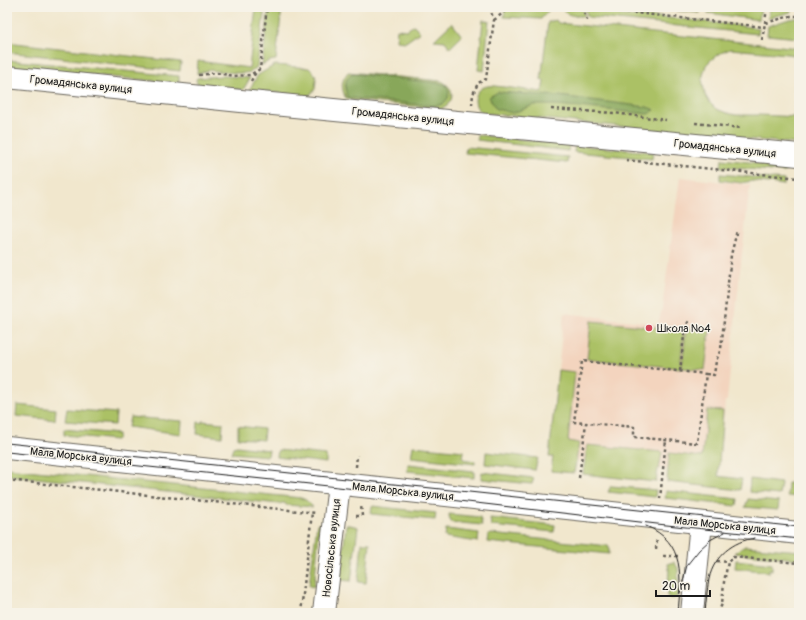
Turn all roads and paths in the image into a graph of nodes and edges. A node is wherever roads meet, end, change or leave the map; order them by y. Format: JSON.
{"nodes":[{"id":1,"x":267,"y":7,"type":"edge"},
{"id":2,"x":489,"y":7,"type":"edge"},
{"id":3,"x":508,"y":7,"type":"edge"},
{"id":4,"x":582,"y":7,"type":"edge"},
{"id":5,"x":591,"y":7,"type":"edge"},
{"id":6,"x":636,"y":7,"type":"edge"},
{"id":7,"x":767,"y":7,"type":"edge"},
{"id":8,"x":635,"y":13,"type":"junction"},
{"id":9,"x":799,"y":16,"type":"edge"},
{"id":10,"x":494,"y":20,"type":"junction"},
{"id":11,"x":588,"y":23,"type":"dead end"},
{"id":12,"x":764,"y":25,"type":"junction"},
{"id":13,"x":762,"y":40,"type":"dead end"},
{"id":14,"x":194,"y":75,"type":"dead end"},
{"id":15,"x":7,"y":77,"type":"edge"},
{"id":16,"x":471,"y":123,"type":"junction"},
{"id":17,"x":799,"y":155,"type":"edge"},
{"id":18,"x":737,"y":230,"type":"dead end"},
{"id":19,"x":689,"y":321,"type":"dead end"},
{"id":20,"x":680,"y":371,"type":"junction"},
{"id":21,"x":706,"y":374,"type":"junction"},
{"id":22,"x":586,"y":423,"type":"junction"},
{"id":23,"x":666,"y":440,"type":"junction"},
{"id":24,"x":7,"y":448,"type":"edge"},
{"id":25,"x":578,"y":478,"type":"dead end"},
{"id":26,"x":7,"y":480,"type":"edge"},
{"id":27,"x":339,"y":484,"type":"junction"},
{"id":28,"x":312,"y":512,"type":"junction"},
{"id":29,"x":335,"y":515,"type":"junction"},
{"id":30,"x":362,"y":516,"type":"dead end"},
{"id":31,"x":658,"y":518,"type":"junction"},
{"id":32,"x":701,"y":523,"type":"junction"},
{"id":33,"x":799,"y":533,"type":"edge"},
{"id":34,"x":656,"y":549,"type":"dead end"},
{"id":35,"x":663,"y":556,"type":"dead end"},
{"id":36,"x":698,"y":559,"type":"junction"},
{"id":37,"x":728,"y":562,"type":"junction"},
{"id":38,"x":799,"y":563,"type":"edge"},
{"id":39,"x":301,"y":613,"type":"edge"},
{"id":40,"x":324,"y":613,"type":"edge"},
{"id":41,"x":692,"y":613,"type":"edge"},
{"id":42,"x":718,"y":613,"type":"edge"}],
"edges":[{"from":1,"to":14,"type":"path"},
{"from":2,"to":10,"type":"path"},
{"from":3,"to":10,"type":"path"},
{"from":4,"to":11,"type":"path"},
{"from":5,"to":8,"type":"path"},
{"from":6,"to":8,"type":"path"},
{"from":7,"to":12,"type":"path"},
{"from":8,"to":12,"type":"path"},
{"from":9,"to":12,"type":"path"},
{"from":10,"to":16,"type":"path"},
{"from":12,"to":13,"type":"path"},
{"from":15,"to":16,"type":"street","name":"Громадянська вулиця"},
{"from":16,"to":17,"type":"street","name":"Громадянська вулиця"},
{"from":18,"to":21,"type":"path"},
{"from":19,"to":20,"type":"path"},
{"from":20,"to":21,"type":"path"},
{"from":20,"to":22,"type":"path"},
{"from":21,"to":23,"type":"path"},
{"from":22,"to":23,"type":"path"},
{"from":22,"to":25,"type":"path"},
{"from":23,"to":31,"type":"path"},
{"from":24,"to":27,"type":"street","name":"Мала Морська вулиця"},
{"from":26,"to":28,"type":"path"},
{"from":27,"to":29,"type":"street","name":"Новосільська вулиця"},
{"from":27,"to":31,"type":"street","name":"Мала Морська вулиця"},
{"from":28,"to":29,"type":"path"},
{"from":28,"to":39,"type":"path"},
{"from":29,"to":30,"type":"path"},
{"from":29,"to":40,"type":"street","name":"Новосільська вулиця"},
{"from":31,"to":32,"type":"street","name":"Мала Морська вулиця"},
{"from":31,"to":34,"type":"path"},
{"from":32,"to":33,"type":"street","name":"Мала Морська вулиця"},
{"from":32,"to":36,"type":"street"},
{"from":35,"to":36,"type":"path"},
{"from":36,"to":37,"type":"path"},
{"from":36,"to":41,"type":"street"},
{"from":37,"to":38,"type":"path"},
{"from":37,"to":42,"type":"path"}]}
